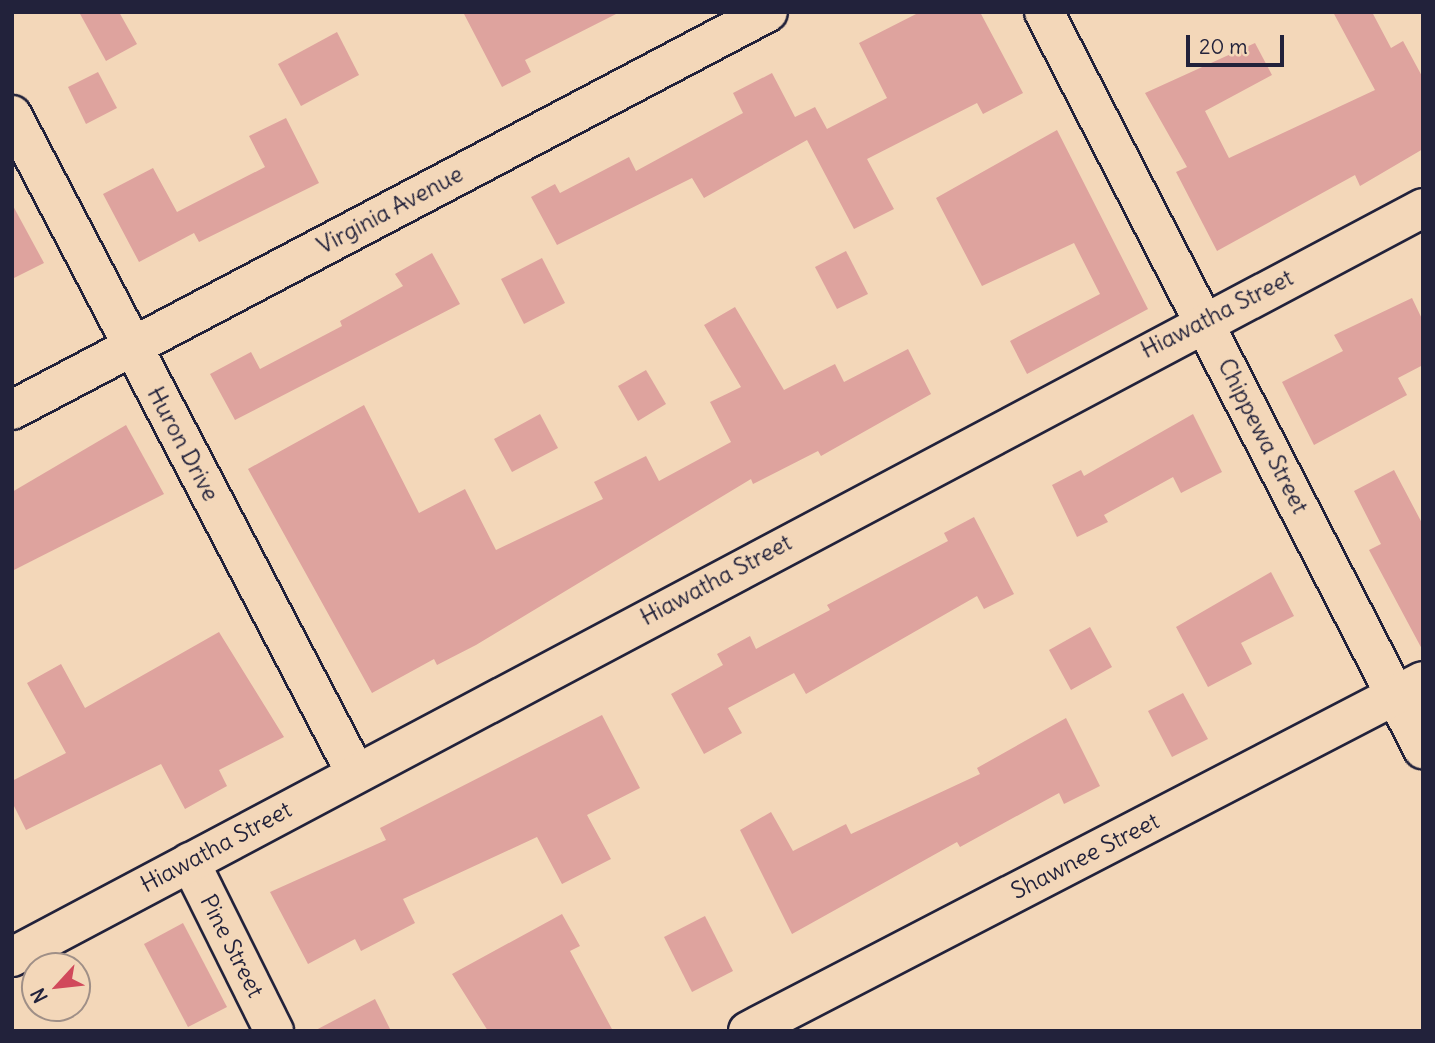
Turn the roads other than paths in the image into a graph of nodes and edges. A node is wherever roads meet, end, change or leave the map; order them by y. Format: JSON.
{"nodes":[{"id":1,"x":768,"y":12,"type":"edge"},
{"id":2,"x":1044,"y":12,"type":"edge"},
{"id":3,"x":12,"y":115,"type":"edge"},
{"id":4,"x":1423,"y":208,"type":"edge"},
{"id":5,"x":1205,"y":319,"type":"junction"},
{"id":6,"x":132,"y":345,"type":"junction"},
{"id":7,"x":12,"y":410,"type":"edge"},
{"id":8,"x":1408,"y":688,"type":"edge"},
{"id":9,"x":1423,"y":749,"type":"edge"},
{"id":10,"x":355,"y":772,"type":"junction"},
{"id":11,"x":190,"y":862,"type":"junction"},
{"id":12,"x":12,"y":957,"type":"edge"},
{"id":13,"x":274,"y":1031,"type":"edge"},
{"id":14,"x":748,"y":1031,"type":"edge"}],
"edges":[{"from":1,"to":6,"type":"street","name":"Virginia Avenue"},
{"from":2,"to":5,"type":"street","name":"Chippewa Street"},
{"from":3,"to":6,"type":"street","name":"Huron Drive"},
{"from":4,"to":5,"type":"street","name":"Hiawatha Street"},
{"from":5,"to":8,"type":"street","name":"Chippewa Street"},
{"from":5,"to":10,"type":"street","name":"Hiawatha Street"},
{"from":6,"to":7,"type":"street","name":"Virginia Avenue"},
{"from":6,"to":10,"type":"street","name":"Huron Drive"},
{"from":8,"to":9,"type":"street","name":"Chippewa Street"},
{"from":8,"to":14,"type":"street","name":"Shawnee Street"},
{"from":10,"to":11,"type":"street","name":"Hiawatha Street"},
{"from":11,"to":12,"type":"street","name":"Hiawatha Street"},
{"from":11,"to":13,"type":"street","name":"Pine Street"}]}
